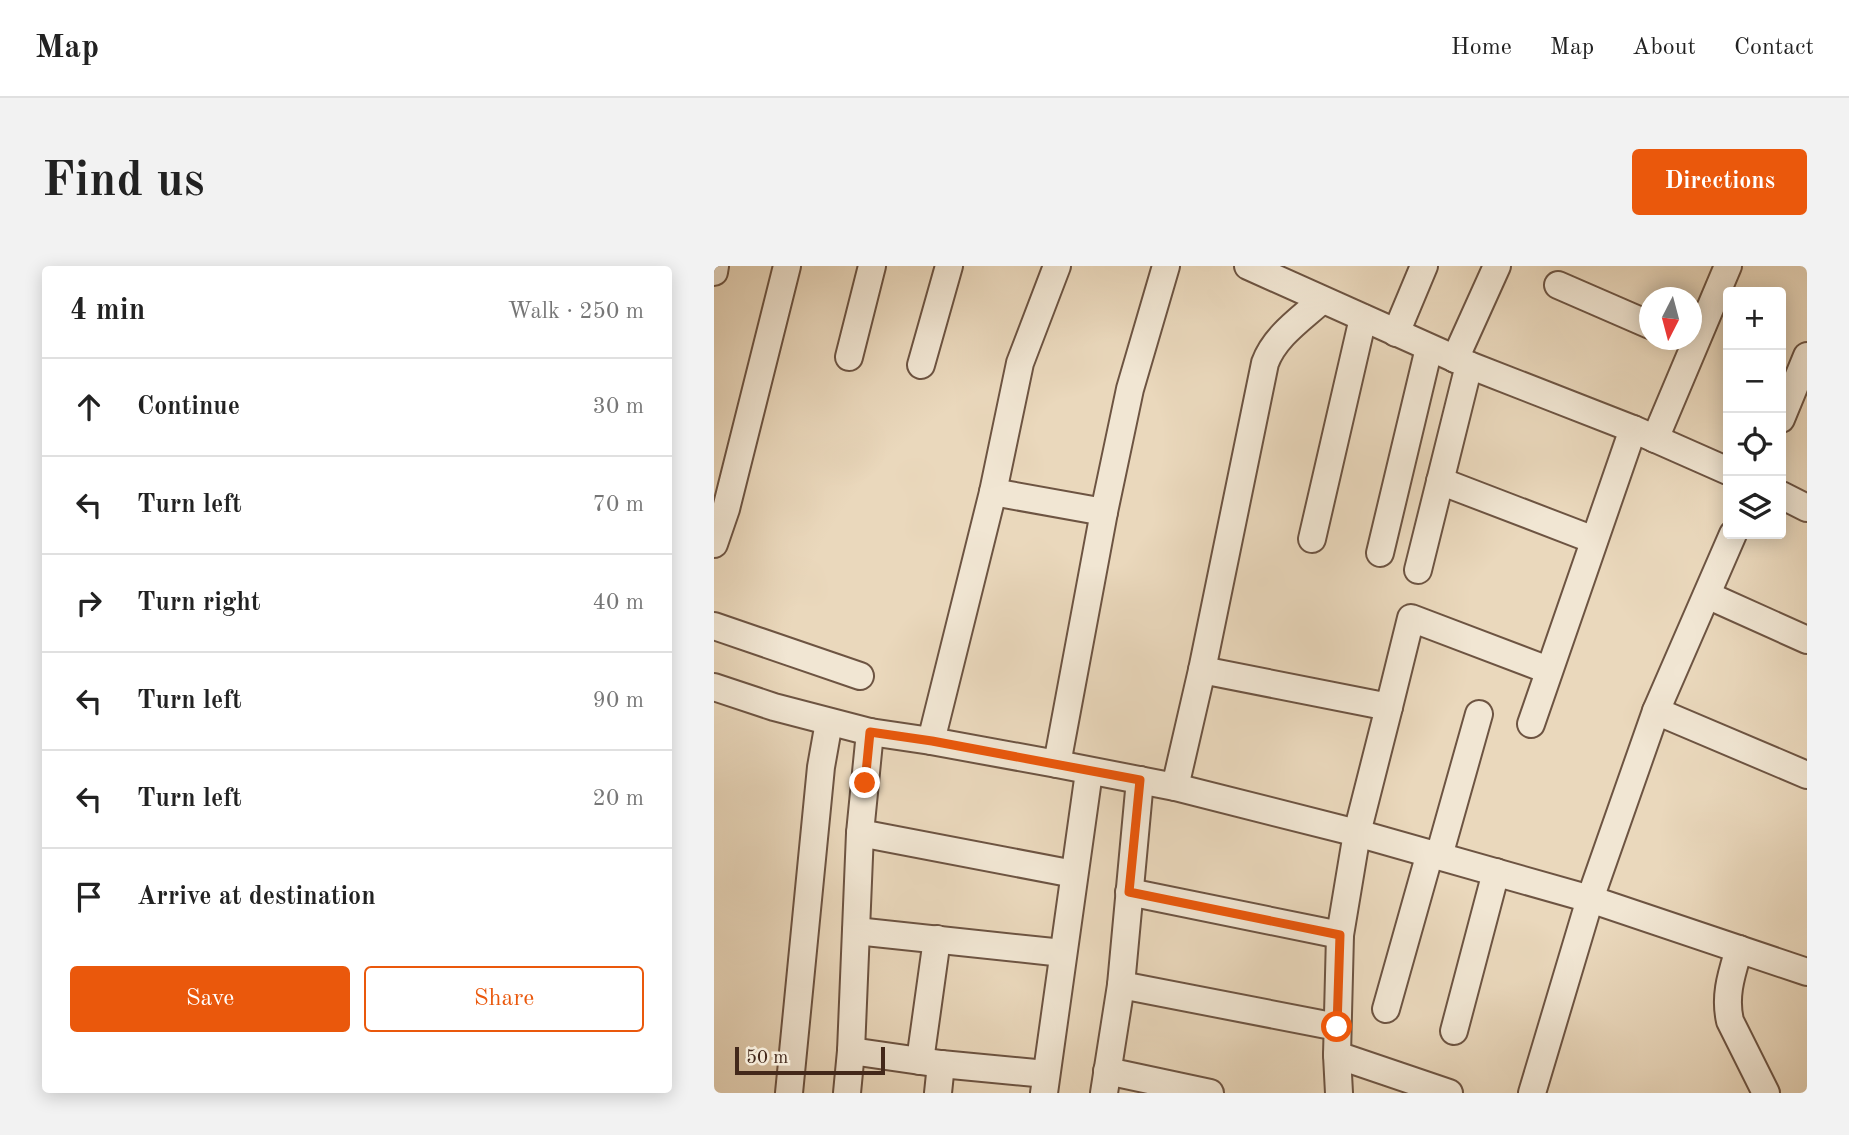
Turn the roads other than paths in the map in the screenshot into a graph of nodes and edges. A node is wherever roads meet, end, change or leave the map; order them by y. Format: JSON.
{"nodes":[{"id":1,"x":715,"y":266,"type":"edge"},
{"id":2,"x":787,"y":266,"type":"edge"},
{"id":3,"x":873,"y":266,"type":"edge"},
{"id":4,"x":949,"y":266,"type":"edge"},
{"id":5,"x":1056,"y":266,"type":"edge"},
{"id":6,"x":1166,"y":266,"type":"edge"},
{"id":7,"x":1424,"y":266,"type":"edge"},
{"id":8,"x":1497,"y":266,"type":"edge"},
{"id":9,"x":1728,"y":266,"type":"edge"},
{"id":10,"x":1257,"y":268,"type":"edge"},
{"id":11,"x":714,"y":272,"type":"edge"},
{"id":12,"x":1558,"y":285,"type":"dead end"},
{"id":13,"x":1322,"y":300,"type":"junction"},
{"id":14,"x":1702,"y":317,"type":"edge"},
{"id":15,"x":1363,"y":318,"type":"junction"},
{"id":16,"x":1639,"y":320,"type":"edge"},
{"id":17,"x":1396,"y":334,"type":"junction"},
{"id":18,"x":1429,"y":348,"type":"junction"},
{"id":19,"x":1685,"y":350,"type":"edge"},
{"id":20,"x":1807,"y":356,"type":"edge"},
{"id":21,"x":849,"y":357,"type":"dead end"},
{"id":22,"x":1462,"y":362,"type":"junction"},
{"id":23,"x":921,"y":365,"type":"dead end"},
{"id":24,"x":1783,"y":413,"type":"edge"},
{"id":25,"x":1644,"y":434,"type":"junction"},
{"id":26,"x":1723,"y":469,"type":"edge"},
{"id":27,"x":1440,"y":481,"type":"junction"},
{"id":28,"x":993,"y":492,"type":"junction"},
{"id":29,"x":1786,"y":498,"type":"edge"},
{"id":30,"x":1807,"y":508,"type":"edge"},
{"id":31,"x":1104,"y":512,"type":"junction"},
{"id":32,"x":1312,"y":539,"type":"dead end"},
{"id":33,"x":1731,"y":539,"type":"edge"},
{"id":34,"x":1594,"y":540,"type":"junction"},
{"id":35,"x":714,"y":544,"type":"edge"},
{"id":36,"x":1380,"y":553,"type":"dead end"},
{"id":37,"x":1418,"y":570,"type":"dead end"},
{"id":38,"x":1707,"y":595,"type":"junction"},
{"id":39,"x":714,"y":626,"type":"edge"},
{"id":40,"x":1807,"y":640,"type":"edge"},
{"id":41,"x":1202,"y":670,"type":"junction"},
{"id":42,"x":1548,"y":670,"type":"junction"},
{"id":43,"x":860,"y":676,"type":"dead end"},
{"id":44,"x":714,"y":687,"type":"edge"},
{"id":45,"x":1389,"y":707,"type":"junction"},
{"id":46,"x":1656,"y":711,"type":"junction"},
{"id":47,"x":1479,"y":714,"type":"dead end"},
{"id":48,"x":829,"y":722,"type":"junction"},
{"id":49,"x":1531,"y":724,"type":"dead end"},
{"id":50,"x":870,"y":732,"type":"junction"},
{"id":51,"x":932,"y":741,"type":"junction"},
{"id":52,"x":1057,"y":764,"type":"junction"},
{"id":53,"x":1089,"y":772,"type":"junction"},
{"id":54,"x":1807,"y":775,"type":"edge"},
{"id":55,"x":1140,"y":780,"type":"junction"},
{"id":56,"x":1175,"y":787,"type":"junction"},
{"id":57,"x":860,"y":833,"type":"junction"},
{"id":58,"x":1357,"y":833,"type":"junction"},
{"id":59,"x":1434,"y":855,"type":"junction"},
{"id":60,"x":1496,"y":872,"type":"junction"},
{"id":61,"x":1074,"y":874,"type":"junction"},
{"id":62,"x":1129,"y":892,"type":"junction"},
{"id":63,"x":1590,"y":899,"type":"junction"},
{"id":64,"x":856,"y":931,"type":"junction"},
{"id":65,"x":1340,"y":935,"type":"junction"},
{"id":66,"x":937,"y":939,"type":"junction"},
{"id":67,"x":1739,"y":949,"type":"junction"},
{"id":68,"x":1063,"y":953,"type":"junction"},
{"id":69,"x":1807,"y":972,"type":"edge"},
{"id":70,"x":1121,"y":985,"type":"junction"},
{"id":71,"x":1386,"y":1009,"type":"dead end"},
{"id":72,"x":1337,"y":1027,"type":"junction"},
{"id":73,"x":1454,"y":1031,"type":"dead end"},
{"id":74,"x":852,"y":1051,"type":"junction"},
{"id":75,"x":1337,"y":1055,"type":"junction"},
{"id":76,"x":930,"y":1062,"type":"junction"},
{"id":77,"x":1105,"y":1082,"type":"edge"},
{"id":78,"x":1045,"y":1083,"type":"edge"},
{"id":79,"x":789,"y":1093,"type":"edge"},
{"id":80,"x":847,"y":1093,"type":"edge"},
{"id":81,"x":937,"y":1093,"type":"edge"},
{"id":82,"x":1210,"y":1093,"type":"edge"},
{"id":83,"x":1339,"y":1093,"type":"edge"},
{"id":84,"x":1449,"y":1093,"type":"edge"},
{"id":85,"x":1532,"y":1093,"type":"edge"},
{"id":86,"x":1766,"y":1093,"type":"edge"}],
"edges":[{"from":1,"to":11,"type":"street"},
{"from":2,"to":35,"type":"street"},
{"from":3,"to":21,"type":"street"},
{"from":4,"to":23,"type":"street"},
{"from":5,"to":28,"type":"street"},
{"from":6,"to":31,"type":"street"},
{"from":7,"to":17,"type":"street"},
{"from":8,"to":22,"type":"street"},
{"from":9,"to":14,"type":"street"},
{"from":10,"to":13,"type":"street"},
{"from":12,"to":16,"type":"street"},
{"from":13,"to":15,"type":"street"},
{"from":13,"to":41,"type":"street"},
{"from":15,"to":17,"type":"street"},
{"from":15,"to":32,"type":"street"},
{"from":17,"to":18,"type":"street"},
{"from":18,"to":22,"type":"street"},
{"from":18,"to":36,"type":"street"},
{"from":19,"to":25,"type":"street"},
{"from":20,"to":24,"type":"street"},
{"from":22,"to":25,"type":"street"},
{"from":22,"to":27,"type":"street"},
{"from":25,"to":26,"type":"street"},
{"from":25,"to":34,"type":"street"},
{"from":27,"to":34,"type":"street"},
{"from":27,"to":37,"type":"street"},
{"from":28,"to":31,"type":"street"},
{"from":28,"to":51,"type":"street"},
{"from":29,"to":30,"type":"street"},
{"from":31,"to":52,"type":"street"},
{"from":33,"to":38,"type":"street"},
{"from":34,"to":42,"type":"street"},
{"from":38,"to":40,"type":"street"},
{"from":38,"to":46,"type":"street"},
{"from":39,"to":43,"type":"street"},
{"from":41,"to":45,"type":"street"},
{"from":41,"to":56,"type":"street"},
{"from":42,"to":45,"type":"street"},
{"from":42,"to":49,"type":"street"},
{"from":44,"to":48,"type":"street"},
{"from":45,"to":58,"type":"street"},
{"from":46,"to":54,"type":"street"},
{"from":46,"to":63,"type":"street"},
{"from":47,"to":59,"type":"street"},
{"from":48,"to":50,"type":"street"},
{"from":48,"to":79,"type":"street"},
{"from":50,"to":51,"type":"street"},
{"from":50,"to":57,"type":"street"},
{"from":51,"to":52,"type":"street"},
{"from":52,"to":53,"type":"street"},
{"from":53,"to":55,"type":"street"},
{"from":53,"to":61,"type":"street"},
{"from":55,"to":56,"type":"street"},
{"from":55,"to":62,"type":"street"},
{"from":56,"to":58,"type":"street"},
{"from":57,"to":61,"type":"street"},
{"from":57,"to":64,"type":"street"},
{"from":58,"to":59,"type":"street"},
{"from":58,"to":65,"type":"street"},
{"from":59,"to":60,"type":"street"},
{"from":59,"to":71,"type":"street"},
{"from":60,"to":63,"type":"street"},
{"from":60,"to":73,"type":"street"},
{"from":61,"to":68,"type":"street"},
{"from":62,"to":65,"type":"street"},
{"from":62,"to":70,"type":"street"},
{"from":63,"to":67,"type":"street"},
{"from":63,"to":85,"type":"street"},
{"from":64,"to":66,"type":"street"},
{"from":64,"to":74,"type":"street"},
{"from":65,"to":72,"type":"street"},
{"from":66,"to":68,"type":"street"},
{"from":66,"to":76,"type":"street"},
{"from":67,"to":69,"type":"street"},
{"from":67,"to":86,"type":"street"},
{"from":68,"to":78,"type":"street"},
{"from":70,"to":72,"type":"street"},
{"from":70,"to":77,"type":"street"},
{"from":72,"to":75,"type":"street"},
{"from":74,"to":76,"type":"street"},
{"from":74,"to":80,"type":"street"},
{"from":75,"to":83,"type":"street"},
{"from":75,"to":84,"type":"street"},
{"from":76,"to":78,"type":"street"},
{"from":76,"to":81,"type":"street"},
{"from":77,"to":82,"type":"street"}]}
